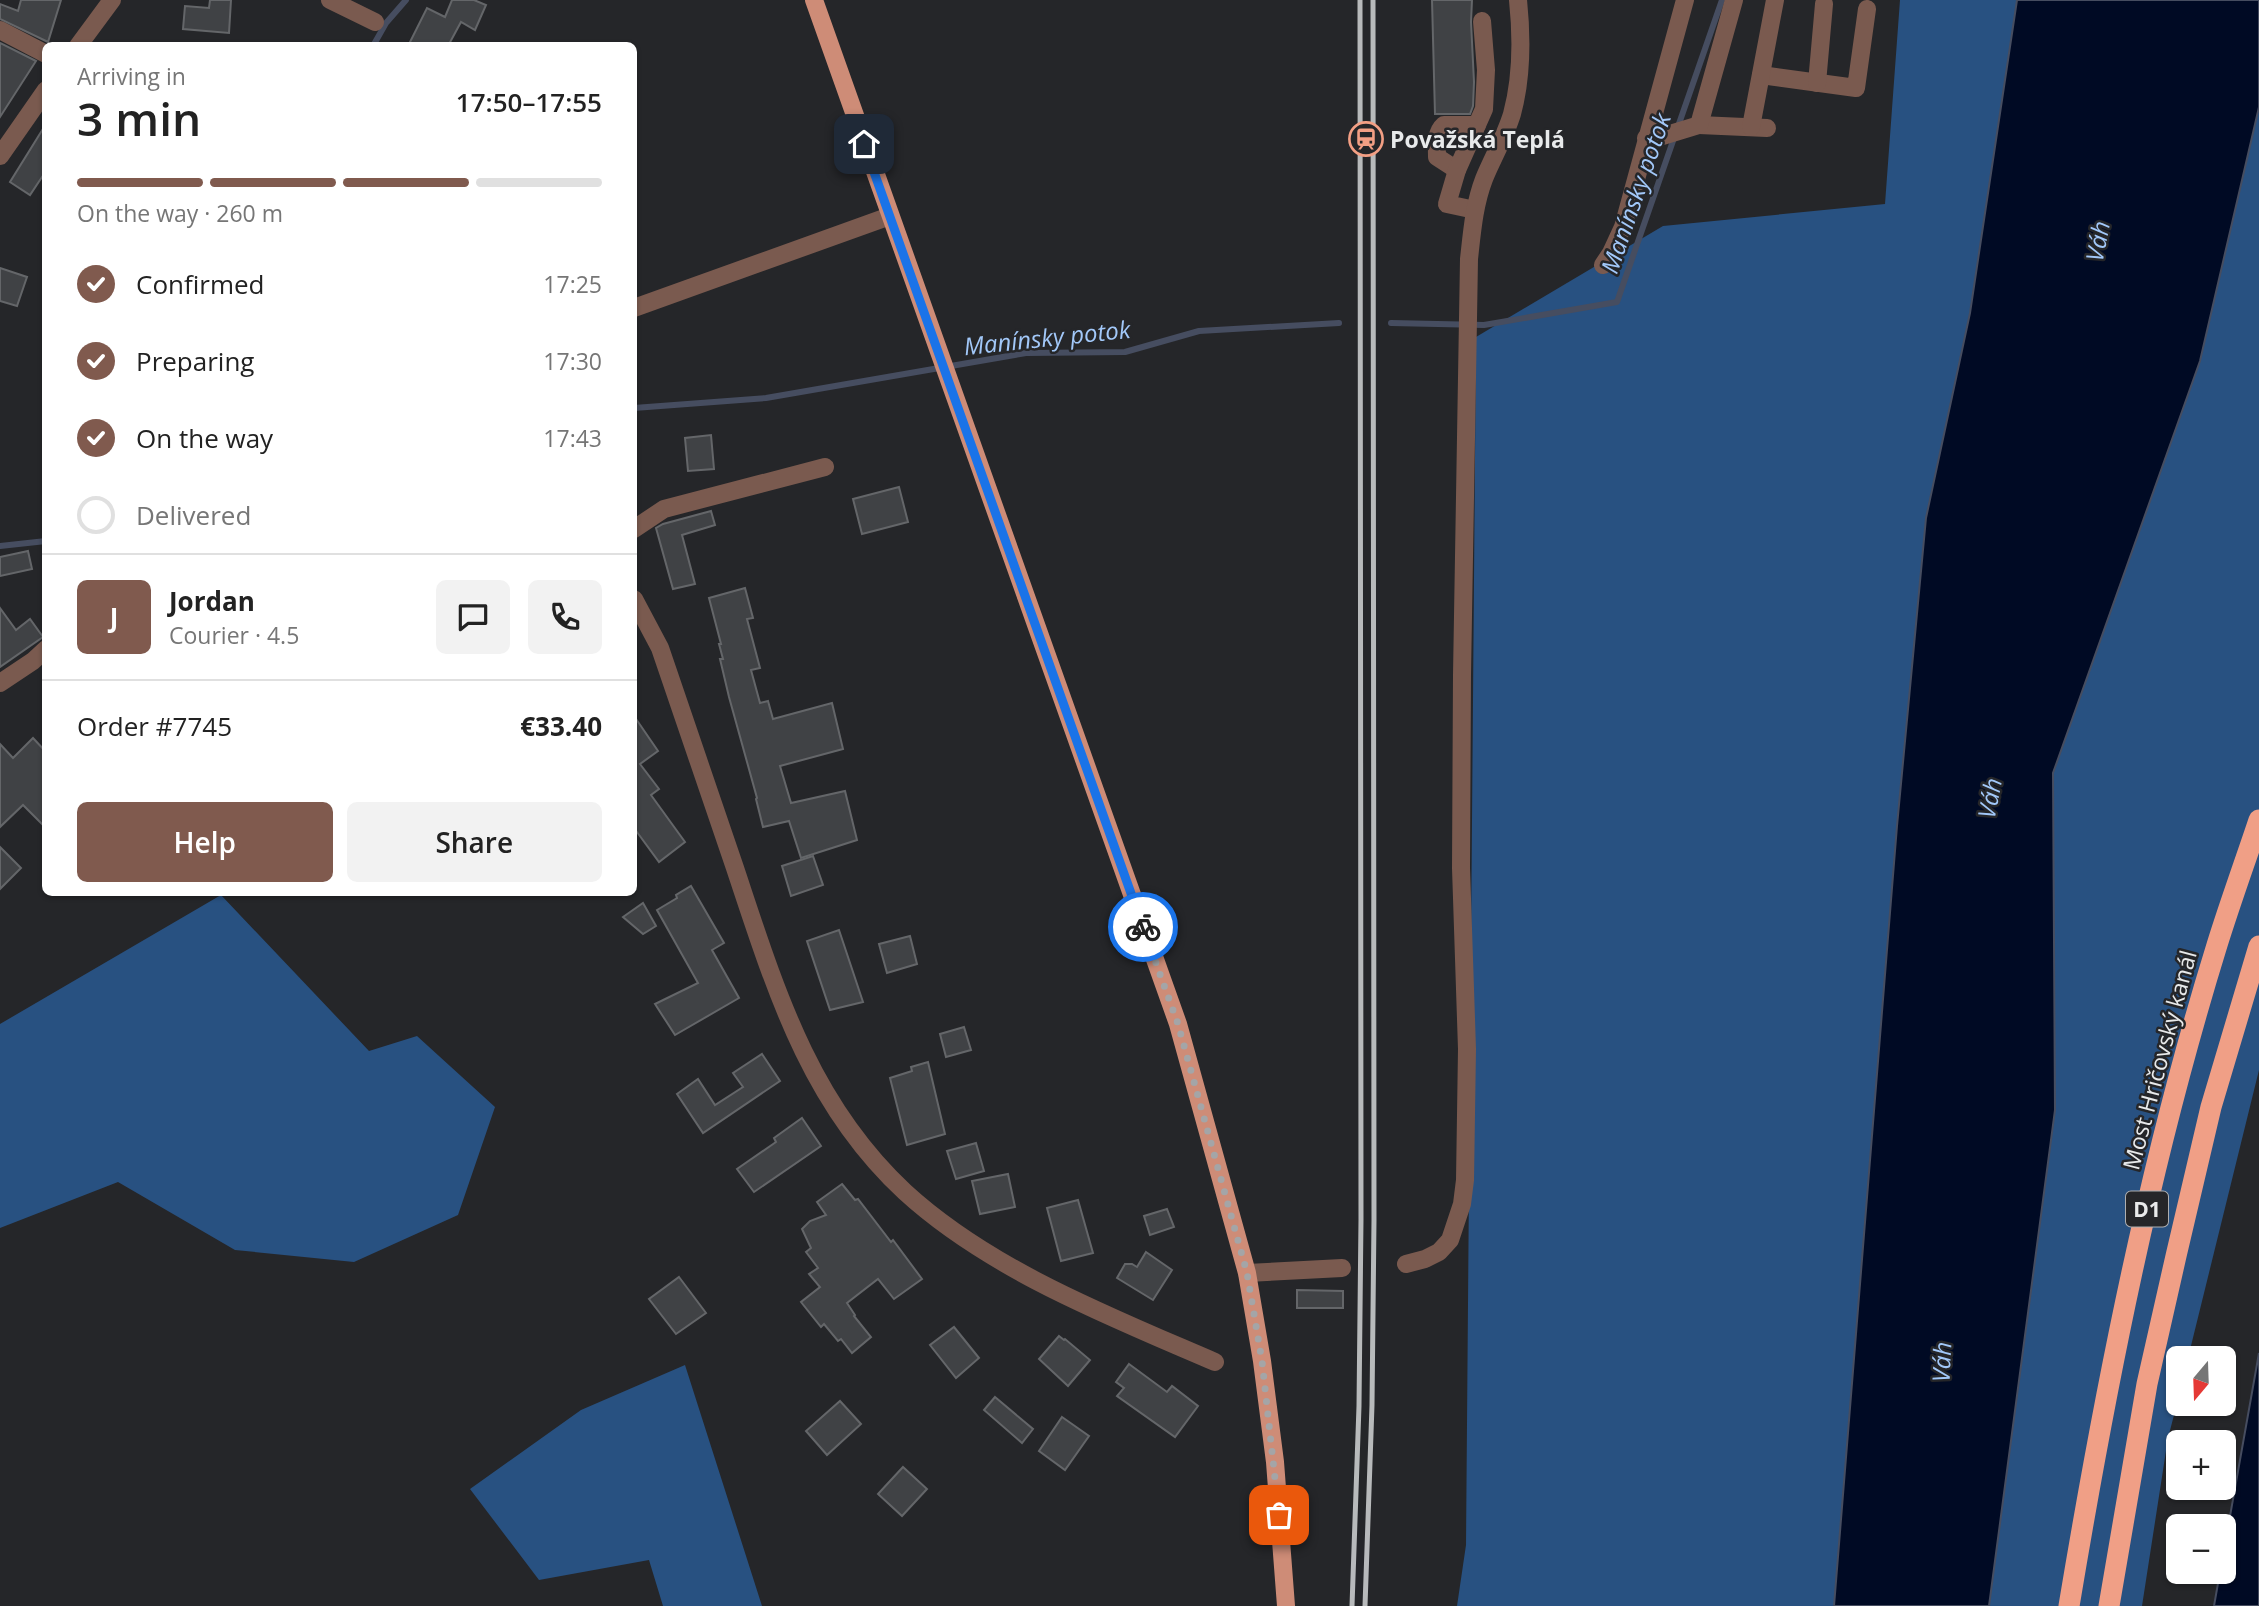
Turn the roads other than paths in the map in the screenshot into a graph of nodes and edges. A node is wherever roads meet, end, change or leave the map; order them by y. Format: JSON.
{"nodes":[{"id":1,"x":112,"y":0,"type":"edge"},
{"id":2,"x":330,"y":0,"type":"edge"},
{"id":3,"x":814,"y":0,"type":"edge"},
{"id":4,"x":1518,"y":0,"type":"edge"},
{"id":5,"x":1685,"y":0,"type":"edge"},
{"id":6,"x":1734,"y":0,"type":"edge"},
{"id":7,"x":1775,"y":0,"type":"edge"},
{"id":8,"x":1825,"y":4,"type":"dead end"},
{"id":9,"x":1867,"y":9,"type":"dead end"},
{"id":10,"x":1482,"y":21,"type":"dead end"},
{"id":11,"x":375,"y":22,"type":"dead end"},
{"id":12,"x":0,"y":30,"type":"edge"},
{"id":13,"x":81,"y":42,"type":"edge"},
{"id":14,"x":42,"y":52,"type":"edge"},
{"id":15,"x":1761,"y":75,"type":"junction"},
{"id":16,"x":1817,"y":83,"type":"junction"},
{"id":17,"x":42,"y":96,"type":"edge"},
{"id":18,"x":1477,"y":125,"type":"junction"},
{"id":19,"x":1699,"y":125,"type":"junction"},
{"id":20,"x":1646,"y":138,"type":"junction"},
{"id":21,"x":0,"y":156,"type":"edge"},
{"id":22,"x":1457,"y":170,"type":"junction"},
{"id":23,"x":1475,"y":211,"type":"junction"},
{"id":24,"x":890,"y":216,"type":"junction"},
{"id":25,"x":1603,"y":265,"type":"dead end"},
{"id":26,"x":637,"y":307,"type":"edge"},
{"id":27,"x":825,"y":467,"type":"dead end"},
{"id":28,"x":637,"y":527,"type":"edge"},
{"id":29,"x":637,"y":605,"type":"edge"},
{"id":30,"x":42,"y":653,"type":"edge"},
{"id":31,"x":0,"y":684,"type":"edge"},
{"id":32,"x":2259,"y":820,"type":"edge"},
{"id":33,"x":2259,"y":946,"type":"edge"},
{"id":34,"x":1406,"y":1264,"type":"dead end"},
{"id":35,"x":1342,"y":1268,"type":"dead end"},
{"id":36,"x":1247,"y":1273,"type":"junction"},
{"id":37,"x":1215,"y":1362,"type":"dead end"},
{"id":38,"x":1286,"y":1606,"type":"edge"},
{"id":39,"x":2069,"y":1606,"type":"edge"},
{"id":40,"x":2109,"y":1606,"type":"edge"}],
"edges":[{"from":1,"to":13,"type":"street"},
{"from":2,"to":11,"type":"street"},
{"from":3,"to":24,"type":"main road"},
{"from":4,"to":23,"type":"street"},
{"from":5,"to":20,"type":"street"},
{"from":6,"to":19,"type":"street"},
{"from":7,"to":15,"type":"street"},
{"from":8,"to":16,"type":"street"},
{"from":9,"to":16,"type":"street"},
{"from":10,"to":18,"type":"street"},
{"from":12,"to":14,"type":"street"},
{"from":15,"to":16,"type":"street"},
{"from":15,"to":19,"type":"street"},
{"from":17,"to":21,"type":"street"},
{"from":18,"to":22,"type":"street"},
{"from":18,"to":22,"type":"street"},
{"from":19,"to":20,"type":"street"},
{"from":20,"to":25,"type":"street"},
{"from":22,"to":23,"type":"street"},
{"from":23,"to":34,"type":"street"},
{"from":24,"to":26,"type":"street"},
{"from":24,"to":36,"type":"main road"},
{"from":27,"to":28,"type":"street"},
{"from":29,"to":37,"type":"street"},
{"from":30,"to":31,"type":"street"},
{"from":32,"to":39,"type":"highway","name":"Most Hričovský kanál","number":"D1"},
{"from":33,"to":40,"type":"highway","number":"D1"},
{"from":35,"to":36,"type":"street"},
{"from":36,"to":38,"type":"main road"}]}
